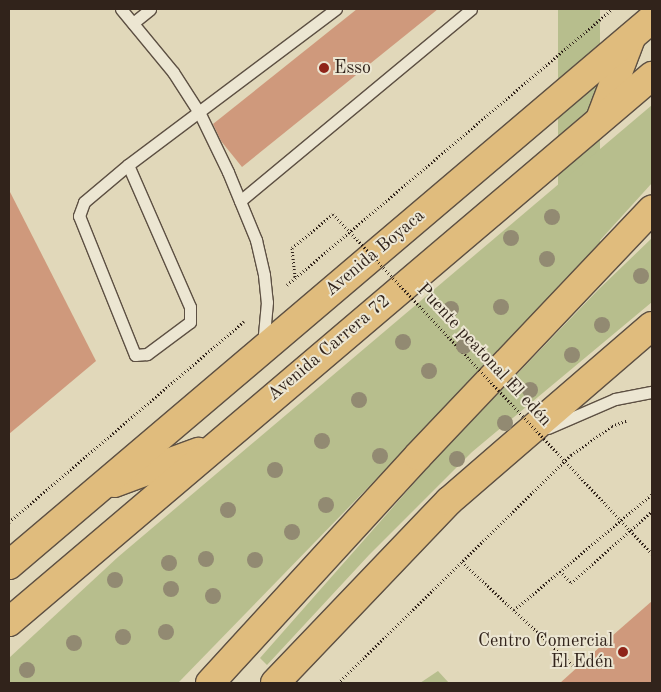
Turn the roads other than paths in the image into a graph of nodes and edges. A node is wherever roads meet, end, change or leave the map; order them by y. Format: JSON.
{"nodes":[{"id":1,"x":121,"y":9,"type":"edge"},
{"id":2,"x":150,"y":9,"type":"edge"},
{"id":3,"x":336,"y":9,"type":"edge"},
{"id":4,"x":471,"y":9,"type":"edge"},
{"id":5,"x":652,"y":19,"type":"edge"},
{"id":6,"x":132,"y":23,"type":"junction"},
{"id":7,"x":631,"y":37,"type":"junction"},
{"id":8,"x":652,"y":76,"type":"edge"},
{"id":9,"x":200,"y":114,"type":"junction"},
{"id":10,"x":600,"y":119,"type":"junction"},
{"id":11,"x":128,"y":165,"type":"junction"},
{"id":12,"x":240,"y":201,"type":"junction"},
{"id":13,"x":652,"y":210,"type":"edge"},
{"id":14,"x":652,"y":326,"type":"edge"},
{"id":15,"x":262,"y":348,"type":"junction"},
{"id":16,"x":652,"y":392,"type":"edge"},
{"id":17,"x":514,"y":442,"type":"junction"},
{"id":18,"x":213,"y":446,"type":"junction"},
{"id":19,"x":98,"y":488,"type":"junction"},
{"id":20,"x":9,"y":565,"type":"edge"},
{"id":21,"x":9,"y":622,"type":"edge"},
{"id":22,"x":210,"y":683,"type":"edge"},
{"id":23,"x":275,"y":683,"type":"edge"}],
"edges":[{"from":1,"to":6,"type":"lane"},
{"from":2,"to":6,"type":"lane"},
{"from":3,"to":9,"type":"lane"},
{"from":4,"to":12,"type":"lane"},
{"from":5,"to":7,"type":"highway","name":"Avenida Boyaca"},
{"from":6,"to":9,"type":"lane"},
{"from":7,"to":10,"type":"highway"},
{"from":7,"to":15,"type":"highway","name":"Avenida Boyaca"},
{"from":8,"to":10,"type":"highway","name":"Avenida Carrera 72"},
{"from":9,"to":11,"type":"lane"},
{"from":9,"to":12,"type":"lane"},
{"from":10,"to":18,"type":"highway","name":"Avenida Carrera 72"},
{"from":11,"to":11,"type":"lane"},
{"from":12,"to":15,"type":"lane"},
{"from":13,"to":22,"type":"highway"},
{"from":14,"to":17,"type":"highway"},
{"from":15,"to":19,"type":"highway","name":"Avenida Boyaca"},
{"from":16,"to":17,"type":"lane"},
{"from":17,"to":23,"type":"highway"},
{"from":18,"to":19,"type":"highway"},
{"from":18,"to":21,"type":"highway","name":"Avenida Carrera 72"},
{"from":19,"to":20,"type":"highway"}]}
